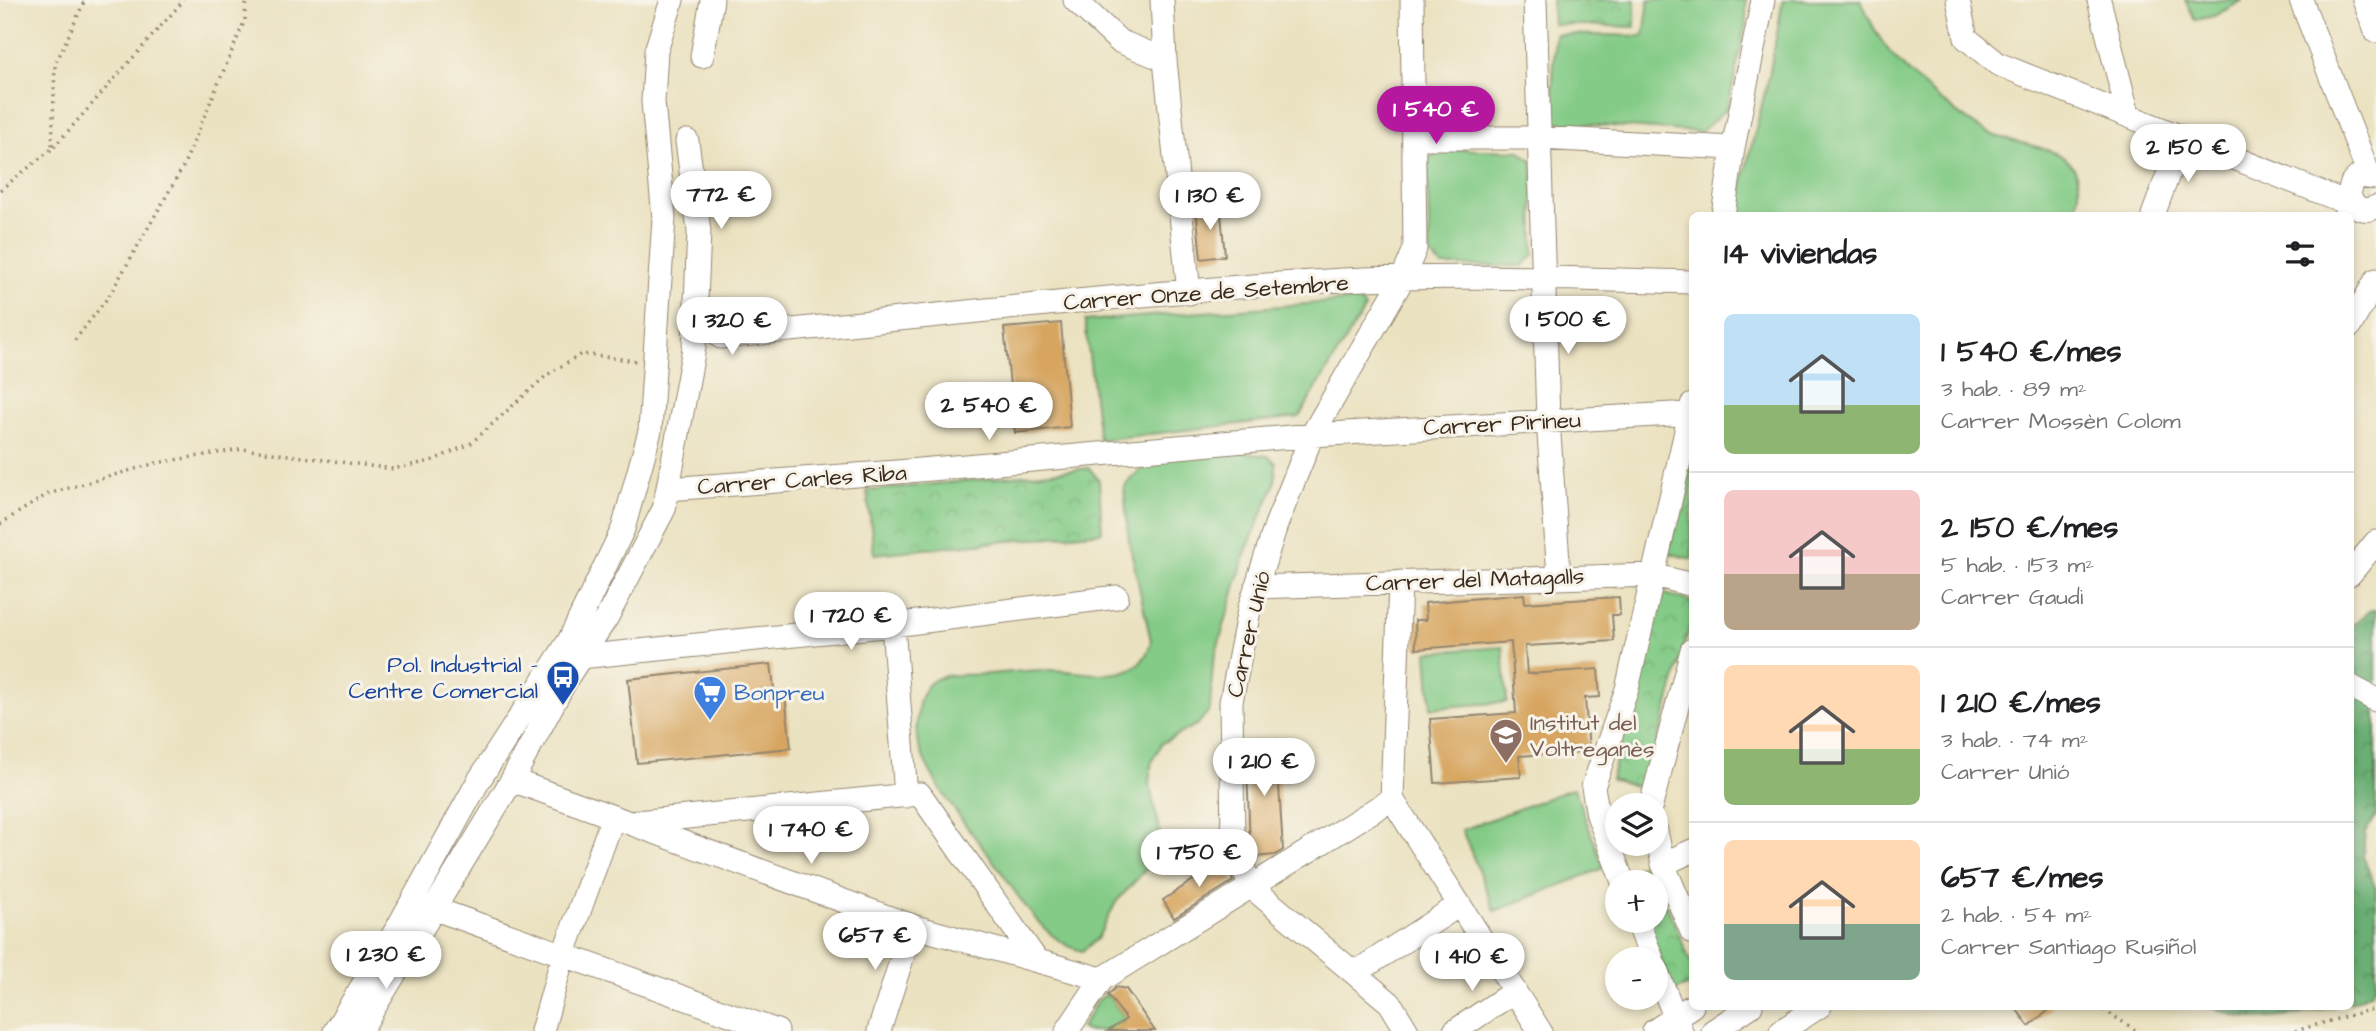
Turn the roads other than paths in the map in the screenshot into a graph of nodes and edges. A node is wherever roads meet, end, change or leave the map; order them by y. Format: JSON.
{"nodes":[{"id":1,"x":672,"y":0,"type":"edge"},
{"id":2,"x":712,"y":0,"type":"edge"},
{"id":3,"x":1075,"y":0,"type":"edge"},
{"id":4,"x":1162,"y":0,"type":"edge"},
{"id":5,"x":1412,"y":0,"type":"edge"},
{"id":6,"x":1535,"y":0,"type":"edge"},
{"id":7,"x":1763,"y":0,"type":"edge"},
{"id":8,"x":1958,"y":0,"type":"edge"},
{"id":9,"x":2099,"y":0,"type":"edge"},
{"id":10,"x":2301,"y":0,"type":"edge"},
{"id":11,"x":2364,"y":0,"type":"edge"},
{"id":12,"x":2376,"y":31,"type":"edge"},
{"id":13,"x":702,"y":55,"type":"dead end"},
{"id":14,"x":1165,"y":60,"type":"junction"},
{"id":15,"x":2128,"y":115,"type":"junction"},
{"id":16,"x":2182,"y":137,"type":"junction"},
{"id":17,"x":1414,"y":138,"type":"junction"},
{"id":18,"x":1538,"y":138,"type":"junction"},
{"id":19,"x":687,"y":141,"type":"dead end"},
{"id":20,"x":1733,"y":148,"type":"junction"},
{"id":21,"x":2372,"y":176,"type":"edge"},
{"id":22,"x":2366,"y":207,"type":"edge"},
{"id":23,"x":1723,"y":212,"type":"edge"},
{"id":24,"x":2154,"y":212,"type":"edge"},
{"id":25,"x":1544,"y":278,"type":"junction"},
{"id":26,"x":1402,"y":280,"type":"junction"},
{"id":27,"x":2376,"y":280,"type":"edge"},
{"id":28,"x":1689,"y":282,"type":"edge"},
{"id":29,"x":1189,"y":293,"type":"junction"},
{"id":30,"x":2354,"y":319,"type":"edge"},
{"id":31,"x":660,"y":320,"type":"junction"},
{"id":32,"x":695,"y":324,"type":"junction"},
{"id":33,"x":721,"y":337,"type":"junction"},
{"id":34,"x":694,"y":348,"type":"junction"},
{"id":35,"x":657,"y":356,"type":"junction"},
{"id":36,"x":1689,"y":412,"type":"edge"},
{"id":37,"x":1548,"y":421,"type":"junction"},
{"id":38,"x":1689,"y":425,"type":"edge"},
{"id":39,"x":1312,"y":435,"type":"junction"},
{"id":40,"x":668,"y":489,"type":"junction"},
{"id":41,"x":2376,"y":542,"type":"edge"},
{"id":42,"x":2354,"y":569,"type":"edge"},
{"id":43,"x":1654,"y":575,"type":"junction"},
{"id":44,"x":1559,"y":576,"type":"junction"},
{"id":45,"x":1400,"y":582,"type":"junction"},
{"id":46,"x":1689,"y":584,"type":"edge"},
{"id":47,"x":1256,"y":587,"type":"junction"},
{"id":48,"x":1117,"y":597,"type":"dead end"},
{"id":49,"x":894,"y":625,"type":"junction"},
{"id":50,"x":580,"y":657,"type":"junction"},
{"id":51,"x":1689,"y":661,"type":"edge"},
{"id":52,"x":2354,"y":688,"type":"edge"},
{"id":53,"x":2376,"y":700,"type":"edge"},
{"id":54,"x":532,"y":743,"type":"junction"},
{"id":55,"x":512,"y":780,"type":"junction"},
{"id":56,"x":1654,"y":793,"type":"edge"},
{"id":57,"x":906,"y":796,"type":"junction"},
{"id":58,"x":1392,"y":799,"type":"junction"},
{"id":59,"x":1605,"y":808,"type":"edge"},
{"id":60,"x":621,"y":820,"type":"junction"},
{"id":61,"x":1689,"y":852,"type":"edge"},
{"id":62,"x":1661,"y":856,"type":"edge"},
{"id":63,"x":1663,"y":864,"type":"junction"},
{"id":64,"x":1250,"y":886,"type":"junction"},
{"id":65,"x":1459,"y":905,"type":"junction"},
{"id":66,"x":435,"y":909,"type":"junction"},
{"id":67,"x":1689,"y":925,"type":"edge"},
{"id":68,"x":912,"y":926,"type":"junction"},
{"id":69,"x":398,"y":927,"type":"junction"},
{"id":70,"x":563,"y":956,"type":"junction"},
{"id":71,"x":1037,"y":961,"type":"junction"},
{"id":72,"x":1355,"y":973,"type":"junction"},
{"id":73,"x":1102,"y":979,"type":"junction"},
{"id":74,"x":1515,"y":991,"type":"junction"},
{"id":75,"x":1668,"y":992,"type":"edge"},
{"id":76,"x":1745,"y":1010,"type":"edge"},
{"id":77,"x":1813,"y":1010,"type":"edge"},
{"id":78,"x":1682,"y":1018,"type":"edge"},
{"id":79,"x":1726,"y":1022,"type":"edge"},
{"id":80,"x":335,"y":1031,"type":"edge"},
{"id":81,"x":360,"y":1031,"type":"edge"},
{"id":82,"x":542,"y":1031,"type":"edge"},
{"id":83,"x":777,"y":1031,"type":"edge"},
{"id":84,"x":879,"y":1031,"type":"edge"},
{"id":85,"x":1067,"y":1031,"type":"edge"},
{"id":86,"x":1407,"y":1031,"type":"edge"},
{"id":87,"x":1455,"y":1031,"type":"edge"},
{"id":88,"x":1540,"y":1031,"type":"edge"},
{"id":89,"x":1654,"y":1031,"type":"edge"},
{"id":90,"x":1781,"y":1031,"type":"edge"}],
"edges":[{"from":1,"to":31,"type":"street"},
{"from":2,"to":13,"type":"street"},
{"from":3,"to":14,"type":"street"},
{"from":4,"to":14,"type":"street"},
{"from":5,"to":17,"type":"street","name":"Carrer Unió"},
{"from":6,"to":18,"type":"street"},
{"from":7,"to":20,"type":"street"},
{"from":8,"to":15,"type":"street"},
{"from":9,"to":15,"type":"street"},
{"from":10,"to":21,"type":"street"},
{"from":11,"to":12,"type":"street"},
{"from":14,"to":29,"type":"street"},
{"from":15,"to":16,"type":"street"},
{"from":16,"to":22,"type":"street"},
{"from":16,"to":24,"type":"street"},
{"from":17,"to":18,"type":"street"},
{"from":17,"to":26,"type":"street","name":"Carrer Unió"},
{"from":18,"to":20,"type":"street"},
{"from":18,"to":25,"type":"street"},
{"from":19,"to":32,"type":"street"},
{"from":20,"to":23,"type":"street"},
{"from":21,"to":22,"type":"street"},
{"from":25,"to":26,"type":"street","name":"Carrer Onze de Setembre"},
{"from":25,"to":28,"type":"street","name":"Carrer Onze de Setembre"},
{"from":25,"to":37,"type":"street"},
{"from":26,"to":29,"type":"street","name":"Carrer Onze de Setembre"},
{"from":26,"to":39,"type":"street","name":"Carrer Unió"},
{"from":27,"to":30,"type":"street"},
{"from":29,"to":33,"type":"street","name":"Carrer Onze de Setembre"},
{"from":31,"to":32,"type":"street"},
{"from":31,"to":35,"type":"street"},
{"from":32,"to":33,"type":"street"},
{"from":32,"to":34,"type":"street"},
{"from":33,"to":34,"type":"street","name":"Carrer Onze de Setembre"},
{"from":34,"to":35,"type":"street"},
{"from":34,"to":40,"type":"street"},
{"from":35,"to":69,"type":"street"},
{"from":36,"to":37,"type":"street","name":"Carrer Pirineu"},
{"from":37,"to":39,"type":"street","name":"Carrer Pirineu"},
{"from":37,"to":44,"type":"street"},
{"from":38,"to":43,"type":"street"},
{"from":39,"to":40,"type":"street","name":"Carrer Carles Riba"},
{"from":39,"to":47,"type":"street","name":"Carrer Unió"},
{"from":40,"to":50,"type":"street"},
{"from":41,"to":42,"type":"street"},
{"from":43,"to":44,"type":"street","name":"Carrer del Matagalls"},
{"from":43,"to":46,"type":"street","name":"Carrer del Matagalls"},
{"from":43,"to":59,"type":"street"},
{"from":44,"to":45,"type":"street","name":"Carrer del Matagalls"},
{"from":45,"to":47,"type":"street","name":"Carrer del Matagalls"},
{"from":45,"to":58,"type":"street"},
{"from":47,"to":64,"type":"street","name":"Carrer Unió"},
{"from":48,"to":49,"type":"street"},
{"from":49,"to":50,"type":"street"},
{"from":49,"to":57,"type":"street"},
{"from":50,"to":54,"type":"street"},
{"from":51,"to":56,"type":"street"},
{"from":52,"to":53,"type":"street"},
{"from":54,"to":55,"type":"street"},
{"from":54,"to":69,"type":"street"},
{"from":55,"to":60,"type":"street"},
{"from":55,"to":66,"type":"street"},
{"from":57,"to":60,"type":"street"},
{"from":57,"to":71,"type":"street"},
{"from":58,"to":64,"type":"street"},
{"from":58,"to":65,"type":"street"},
{"from":60,"to":68,"type":"street"},
{"from":60,"to":70,"type":"street"},
{"from":61,"to":63,"type":"street"},
{"from":62,"to":63,"type":"street"},
{"from":63,"to":67,"type":"street"},
{"from":64,"to":72,"type":"street"},
{"from":64,"to":73,"type":"street"},
{"from":65,"to":72,"type":"street"},
{"from":65,"to":74,"type":"street"},
{"from":66,"to":70,"type":"street"},
{"from":66,"to":81,"type":"street"},
{"from":68,"to":71,"type":"street"},
{"from":68,"to":84,"type":"street"},
{"from":69,"to":80,"type":"street"},
{"from":70,"to":82,"type":"street"},
{"from":70,"to":83,"type":"street"},
{"from":71,"to":73,"type":"street"},
{"from":72,"to":86,"type":"street"},
{"from":73,"to":85,"type":"street"},
{"from":74,"to":87,"type":"street"},
{"from":74,"to":88,"type":"street"},
{"from":75,"to":78,"type":"street"},
{"from":76,"to":79,"type":"street"},
{"from":77,"to":90,"type":"street"},
{"from":78,"to":89,"type":"street"}]}
